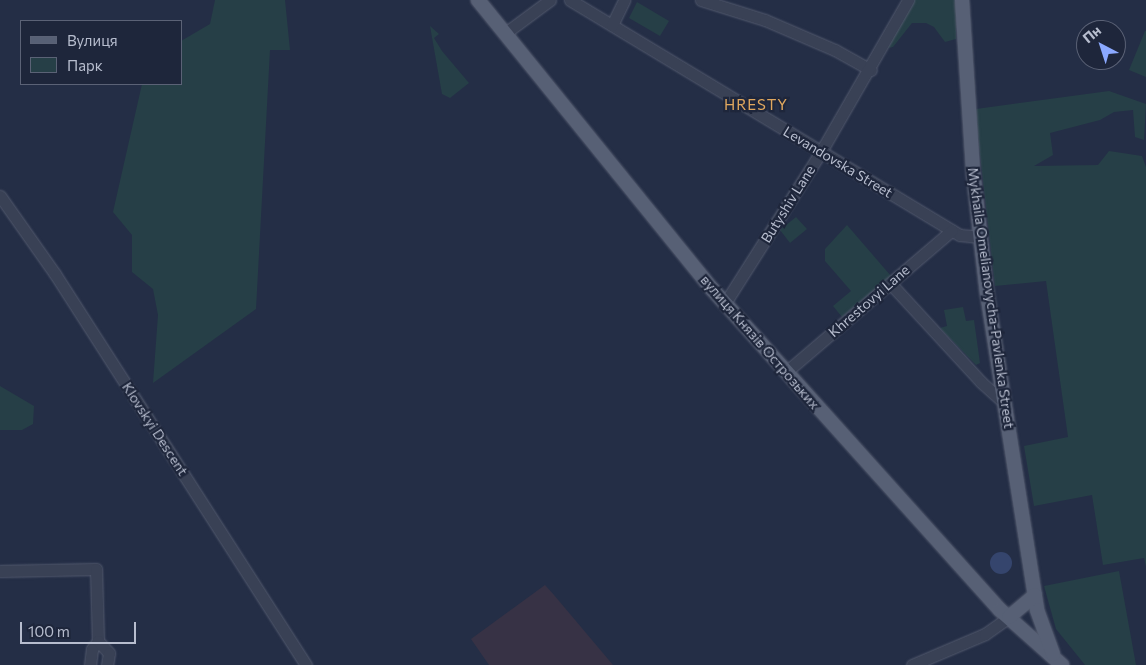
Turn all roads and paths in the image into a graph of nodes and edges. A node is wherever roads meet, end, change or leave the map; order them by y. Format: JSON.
{"nodes":[{"id":1,"x":478,"y":0,"type":"edge"},
{"id":2,"x":550,"y":0,"type":"edge"},
{"id":3,"x":570,"y":0,"type":"edge"},
{"id":4,"x":624,"y":0,"type":"edge"},
{"id":5,"x":701,"y":0,"type":"edge"},
{"id":6,"x":908,"y":0,"type":"edge"},
{"id":7,"x":962,"y":0,"type":"edge"},
{"id":8,"x":612,"y":25,"type":"junction"},
{"id":9,"x":504,"y":34,"type":"junction"},
{"id":10,"x":871,"y":70,"type":"junction"},
{"id":11,"x":821,"y":152,"type":"junction"},
{"id":12,"x":0,"y":196,"type":"edge"},
{"id":13,"x":952,"y":230,"type":"junction"},
{"id":14,"x":980,"y":237,"type":"junction"},
{"id":15,"x":890,"y":282,"type":"junction"},
{"id":16,"x":725,"y":303,"type":"junction"},
{"id":17,"x":786,"y":372,"type":"junction"},
{"id":18,"x":1004,"y":403,"type":"junction"},
{"id":19,"x":0,"y":571,"type":"edge"},
{"id":20,"x":1035,"y":595,"type":"junction"},
{"id":21,"x":1009,"y":617,"type":"junction"},
{"id":22,"x":98,"y":641,"type":"junction"},
{"id":23,"x":1058,"y":661,"type":"edge"},
{"id":24,"x":90,"y":665,"type":"edge"},
{"id":25,"x":107,"y":665,"type":"edge"},
{"id":26,"x":306,"y":665,"type":"edge"},
{"id":27,"x":912,"y":665,"type":"edge"}],
"edges":[{"from":1,"to":9,"type":"main road","name":"вулиця Князів Острозьких"},
{"from":2,"to":9,"type":"street"},
{"from":3,"to":8,"type":"street","name":"Levandovska Street"},
{"from":4,"to":8,"type":"street"},
{"from":5,"to":10,"type":"street"},
{"from":6,"to":10,"type":"street","name":"Butyshiv Lane"},
{"from":7,"to":14,"type":"main road","name":"Mykhaila Omelianovycha-Pavlenka Street"},
{"from":8,"to":11,"type":"street","name":"Levandovska Street"},
{"from":9,"to":16,"type":"main road","name":"вулиця Князів Острозьких"},
{"from":10,"to":11,"type":"street","name":"Butyshiv Lane"},
{"from":11,"to":13,"type":"street","name":"Levandovska Street"},
{"from":11,"to":16,"type":"street","name":"Butyshiv Lane"},
{"from":12,"to":26,"type":"street","name":"Klovskyi Descent"},
{"from":13,"to":14,"type":"street","name":"Levandovska Street"},
{"from":13,"to":15,"type":"street","name":"Khrestovyi Lane"},
{"from":14,"to":18,"type":"main road","name":"Mykhaila Omelianovycha-Pavlenka Street"},
{"from":15,"to":17,"type":"street","name":"Khrestovyi Lane"},
{"from":15,"to":18,"type":"street"},
{"from":16,"to":17,"type":"main road","name":"вулиця Князів Острозьких"},
{"from":17,"to":21,"type":"main road","name":"вулиця Князів Острозьких"},
{"from":18,"to":20,"type":"main road","name":"Mykhaila Omelianovycha-Pavlenka Street"},
{"from":19,"to":22,"type":"street"},
{"from":20,"to":21,"type":"main road"},
{"from":20,"to":23,"type":"main road","name":"Mykhaila Omelianovycha-Pavlenka Street"},
{"from":21,"to":23,"type":"main road","name":"вулиця Князів Острозьких"},
{"from":21,"to":27,"type":"street"},
{"from":22,"to":24,"type":"street"},
{"from":22,"to":25,"type":"street"}]}
